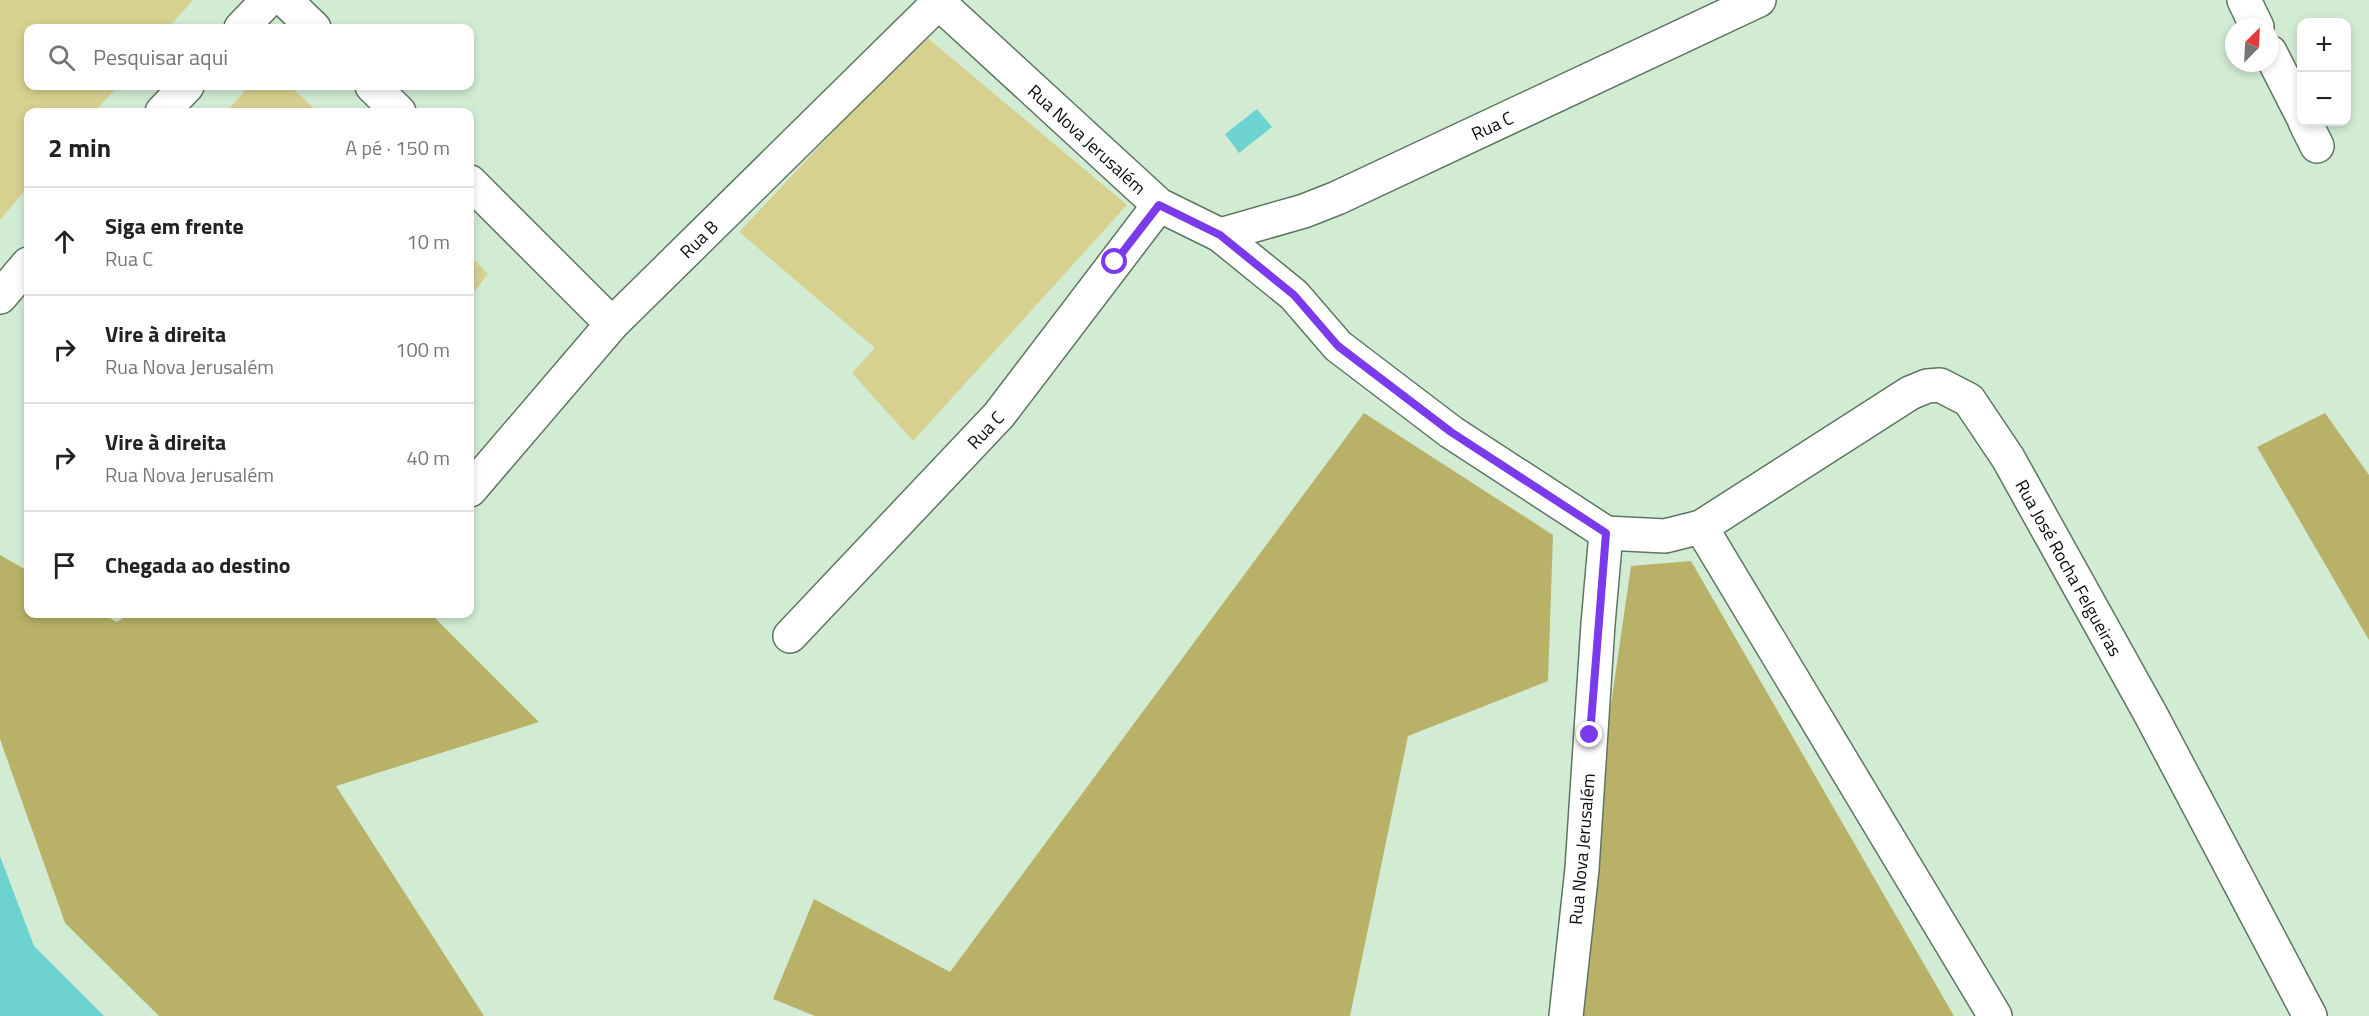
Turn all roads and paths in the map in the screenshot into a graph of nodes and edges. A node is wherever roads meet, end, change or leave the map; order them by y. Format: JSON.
{"nodes":[{"id":1,"x":268,"y":0,"type":"edge"},
{"id":2,"x":285,"y":0,"type":"edge"},
{"id":3,"x":1759,"y":0,"type":"edge"},
{"id":4,"x":2244,"y":0,"type":"edge"},
{"id":5,"x":939,"y":1,"type":"edge"},
{"id":6,"x":2253,"y":18,"type":"edge"},
{"id":7,"x":245,"y":24,"type":"edge"},
{"id":8,"x":310,"y":24,"type":"edge"},
{"id":9,"x":2279,"y":70,"type":"edge"},
{"id":10,"x":184,"y":90,"type":"edge"},
{"id":11,"x":376,"y":90,"type":"edge"},
{"id":12,"x":2297,"y":107,"type":"edge"},
{"id":13,"x":166,"y":108,"type":"edge"},
{"id":14,"x":395,"y":108,"type":"edge"},
{"id":15,"x":474,"y":186,"type":"edge"},
{"id":16,"x":1159,"y":205,"type":"junction"},
{"id":17,"x":1220,"y":235,"type":"junction"},
{"id":18,"x":24,"y":269,"type":"edge"},
{"id":19,"x":0,"y":297,"type":"edge"},
{"id":20,"x":612,"y":324,"type":"junction"},
{"id":21,"x":474,"y":485,"type":"edge"},
{"id":22,"x":1701,"y":526,"type":"junction"},
{"id":23,"x":1606,"y":533,"type":"junction"},
{"id":24,"x":790,"y":636,"type":"dead end"},
{"id":25,"x":1566,"y":1016,"type":"edge"},
{"id":26,"x":1995,"y":1016,"type":"edge"},
{"id":27,"x":2310,"y":1016,"type":"edge"}],
"edges":[{"from":1,"to":7,"type":"street"},
{"from":2,"to":8,"type":"street"},
{"from":3,"to":17,"type":"street","name":"Rua C"},
{"from":4,"to":6,"type":"street"},
{"from":5,"to":16,"type":"street","name":"Rua Nova Jerusalém"},
{"from":5,"to":20,"type":"street","name":"Rua B"},
{"from":9,"to":12,"type":"street"},
{"from":10,"to":13,"type":"street"},
{"from":11,"to":14,"type":"street"},
{"from":15,"to":20,"type":"street"},
{"from":16,"to":17,"type":"street","name":"Rua Nova Jerusalém"},
{"from":16,"to":24,"type":"street","name":"Rua C"},
{"from":17,"to":23,"type":"street","name":"Rua Nova Jerusalém"},
{"from":18,"to":19,"type":"street"},
{"from":20,"to":21,"type":"street","name":"Rua B"},
{"from":22,"to":23,"type":"street","name":"Rua José Rocha Felgueiras"},
{"from":22,"to":26,"type":"street"},
{"from":22,"to":27,"type":"street","name":"Rua José Rocha Felgueiras"},
{"from":23,"to":25,"type":"street","name":"Rua Nova Jerusalém"}]}
